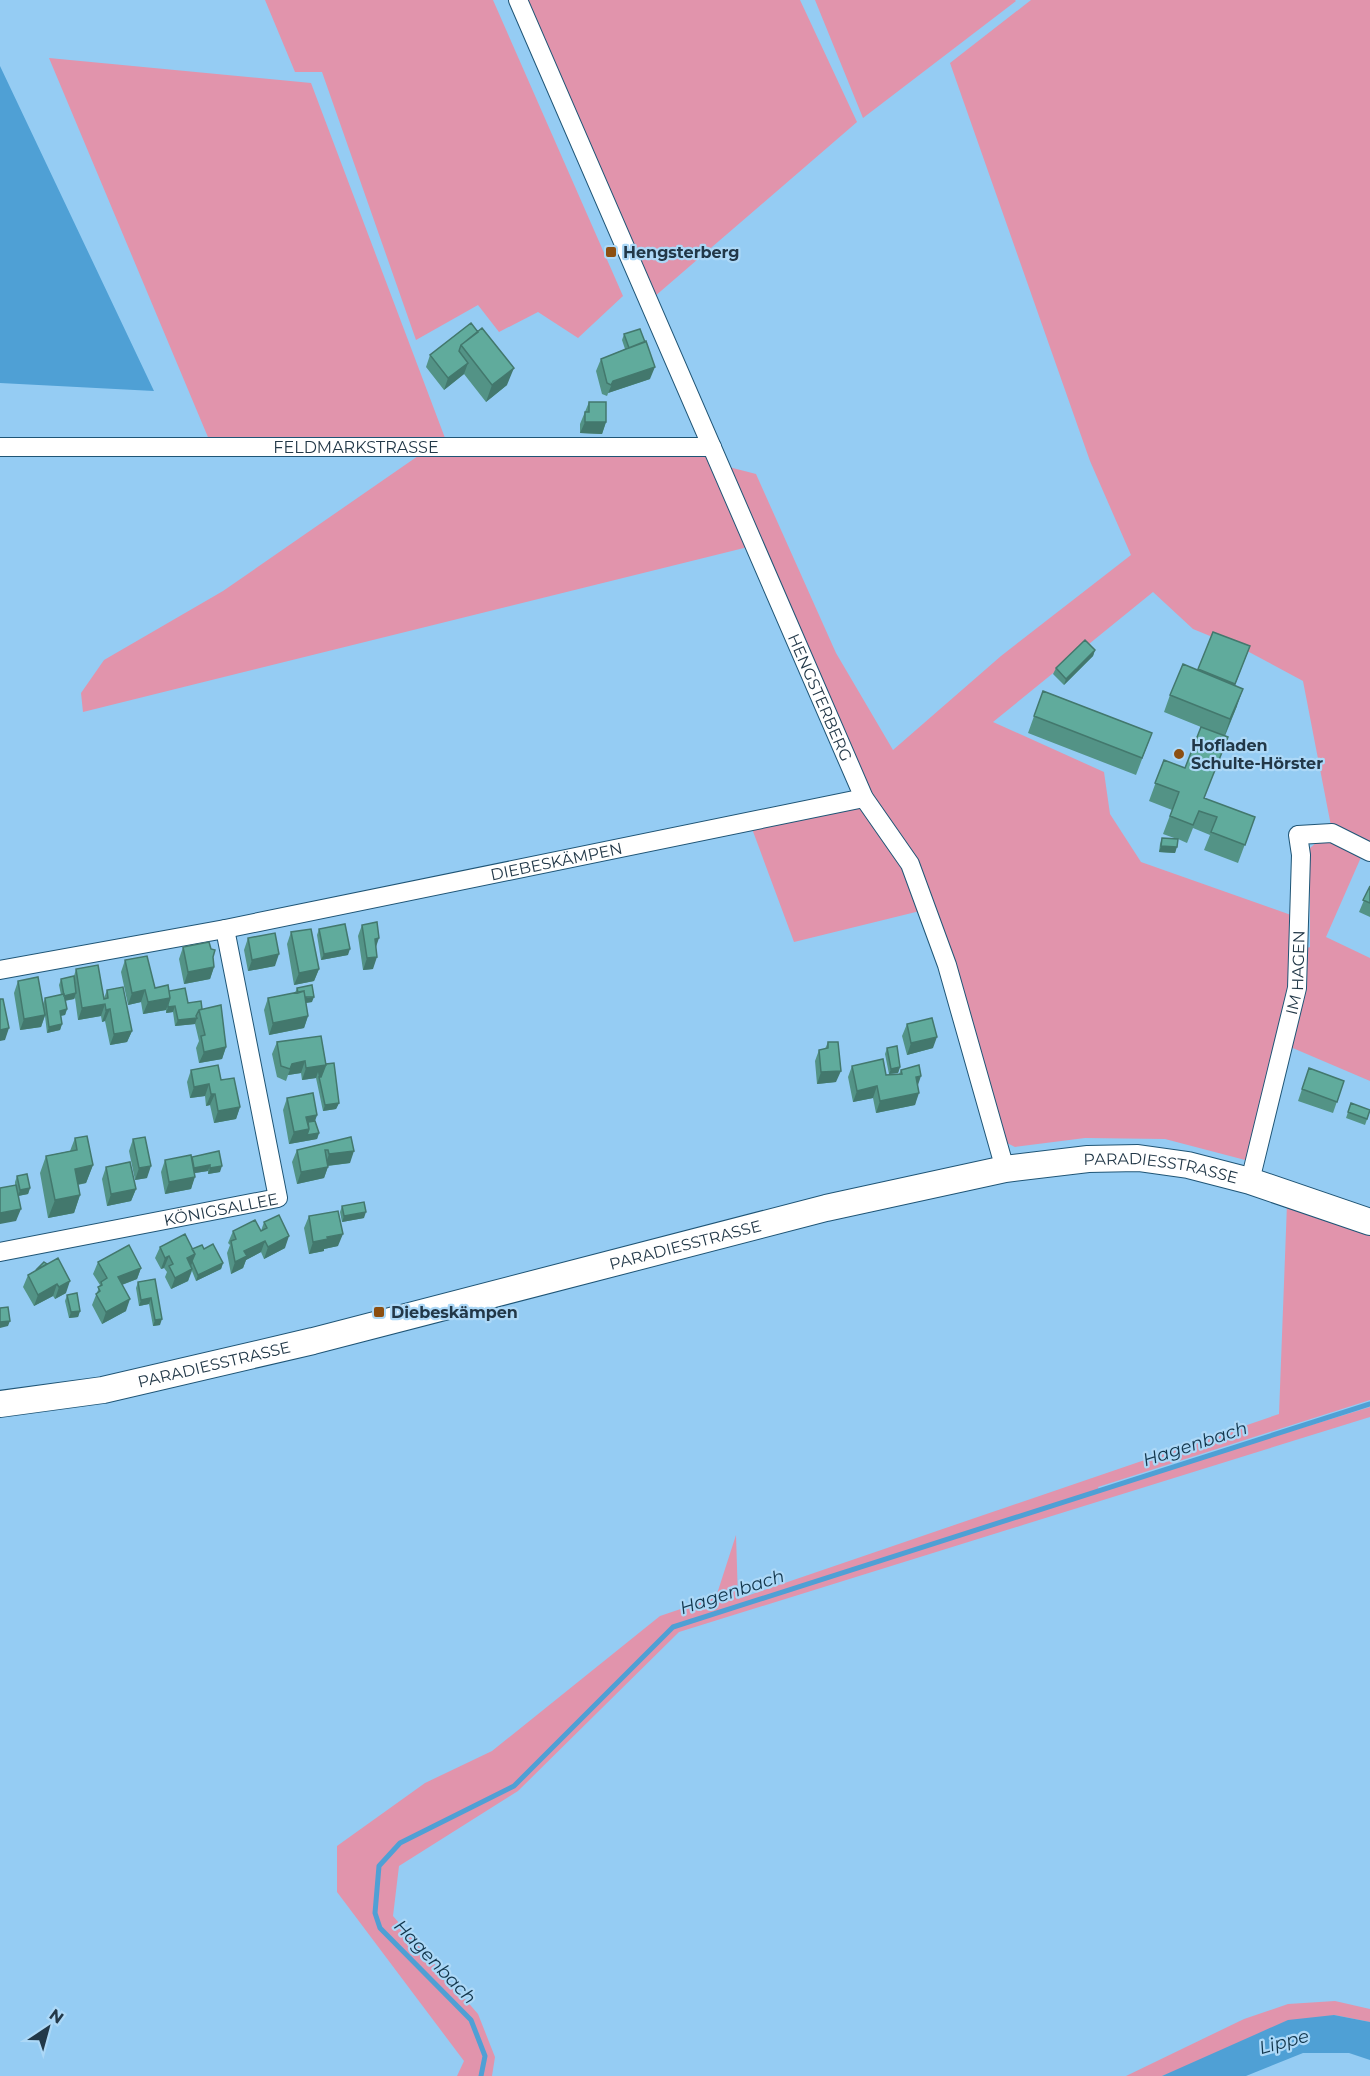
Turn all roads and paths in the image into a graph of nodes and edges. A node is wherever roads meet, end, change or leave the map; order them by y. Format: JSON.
{"nodes":[{"id":1,"x":518,"y":0,"type":"edge"},
{"id":2,"x":0,"y":447,"type":"edge"},
{"id":3,"x":712,"y":447,"type":"junction"},
{"id":4,"x":864,"y":798,"type":"junction"},
{"id":5,"x":1370,"y":852,"type":"edge"},
{"id":6,"x":225,"y":929,"type":"junction"},
{"id":7,"x":0,"y":970,"type":"edge"},
{"id":8,"x":1005,"y":1169,"type":"junction"},
{"id":9,"x":1250,"y":1180,"type":"junction"},
{"id":10,"x":1370,"y":1222,"type":"edge"},
{"id":11,"x":0,"y":1252,"type":"edge"},
{"id":12,"x":0,"y":1404,"type":"edge"}],
"edges":[{"from":1,"to":3,"type":"street","name":"HENGSTERBERG"},
{"from":2,"to":3,"type":"street","name":"FELDMARKSTRASSE"},
{"from":3,"to":4,"type":"street","name":"HENGSTERBERG"},
{"from":4,"to":6,"type":"street","name":"DIEBESKÄMPEN"},
{"from":4,"to":8,"type":"street","name":"HENGSTERBERG"},
{"from":5,"to":9,"type":"street","name":"IM HAGEN"},
{"from":6,"to":7,"type":"street","name":"DIEBESKÄMPEN"},
{"from":6,"to":11,"type":"street","name":"KÖNIGSALLEE"},
{"from":8,"to":9,"type":"main road","name":"PARADIESSTRASSE"},
{"from":8,"to":12,"type":"main road","name":"PARADIESSTRASSE"},
{"from":9,"to":10,"type":"main road","name":"PARADIESSTRASSE"}]}
